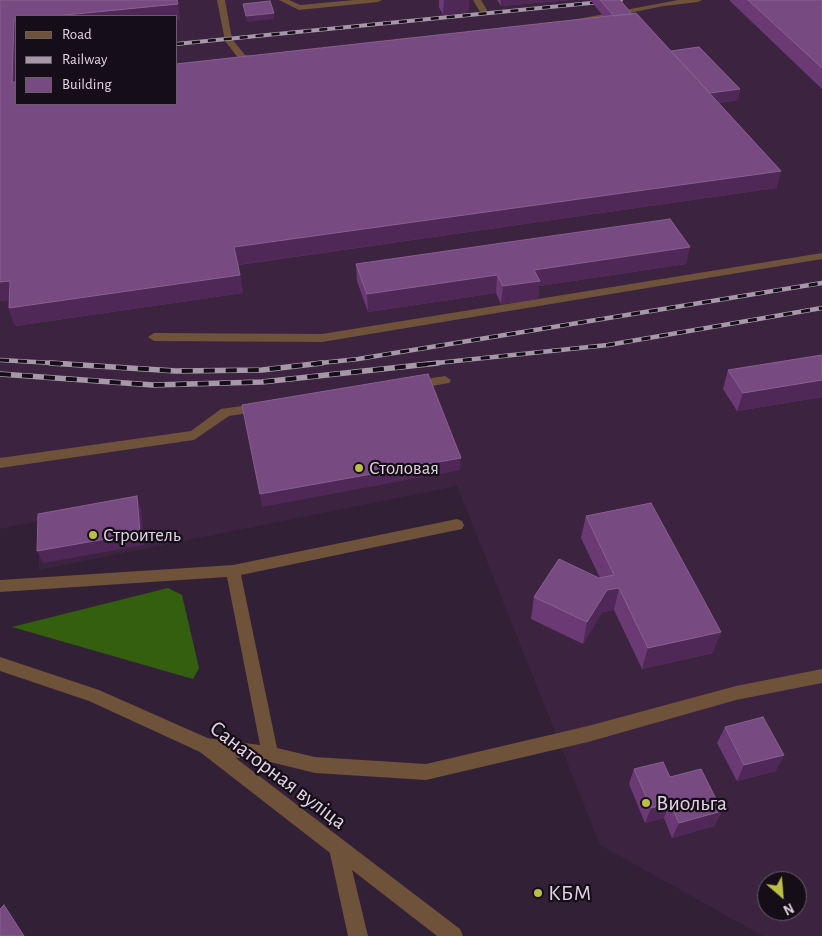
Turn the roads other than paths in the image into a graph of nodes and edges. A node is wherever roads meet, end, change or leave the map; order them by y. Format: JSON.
{"nodes":[{"id":1,"x":221,"y":0,"type":"edge"},
{"id":2,"x":282,"y":0,"type":"edge"},
{"id":3,"x":378,"y":0,"type":"edge"},
{"id":4,"x":476,"y":0,"type":"edge"},
{"id":5,"x":698,"y":0,"type":"edge"},
{"id":6,"x":483,"y":10,"type":"dead end"},
{"id":7,"x":560,"y":23,"type":"edge"},
{"id":8,"x":270,"y":58,"type":"edge"},
{"id":9,"x":822,"y":256,"type":"edge"},
{"id":10,"x":154,"y":337,"type":"dead end"},
{"id":11,"x":445,"y":380,"type":"dead end"},
{"id":12,"x":398,"y":387,"type":"edge"},
{"id":13,"x":273,"y":405,"type":"edge"},
{"id":14,"x":0,"y":463,"type":"edge"},
{"id":15,"x":457,"y":525,"type":"dead end"},
{"id":16,"x":233,"y":572,"type":"junction"},
{"id":17,"x":0,"y":586,"type":"edge"},
{"id":18,"x":0,"y":664,"type":"edge"},
{"id":19,"x":822,"y":676,"type":"edge"},
{"id":20,"x":206,"y":746,"type":"junction"},
{"id":21,"x":270,"y":754,"type":"junction"},
{"id":22,"x":338,"y":850,"type":"junction"},
{"id":23,"x":358,"y":936,"type":"edge"},
{"id":24,"x":453,"y":936,"type":"edge"}],
"edges":[{"from":1,"to":8,"type":"street"},
{"from":2,"to":3,"type":"street"},
{"from":4,"to":6,"type":"street"},
{"from":5,"to":7,"type":"street"},
{"from":9,"to":10,"type":"street"},
{"from":11,"to":12,"type":"street"},
{"from":13,"to":14,"type":"street"},
{"from":15,"to":16,"type":"street"},
{"from":16,"to":17,"type":"street"},
{"from":16,"to":21,"type":"street"},
{"from":18,"to":20,"type":"street","name":"Санаторная вуліца"},
{"from":19,"to":21,"type":"street"},
{"from":20,"to":21,"type":"street"},
{"from":20,"to":22,"type":"street","name":"Санаторная вуліца"},
{"from":22,"to":23,"type":"street"},
{"from":22,"to":24,"type":"street","name":"Санаторная вуліца"}]}
